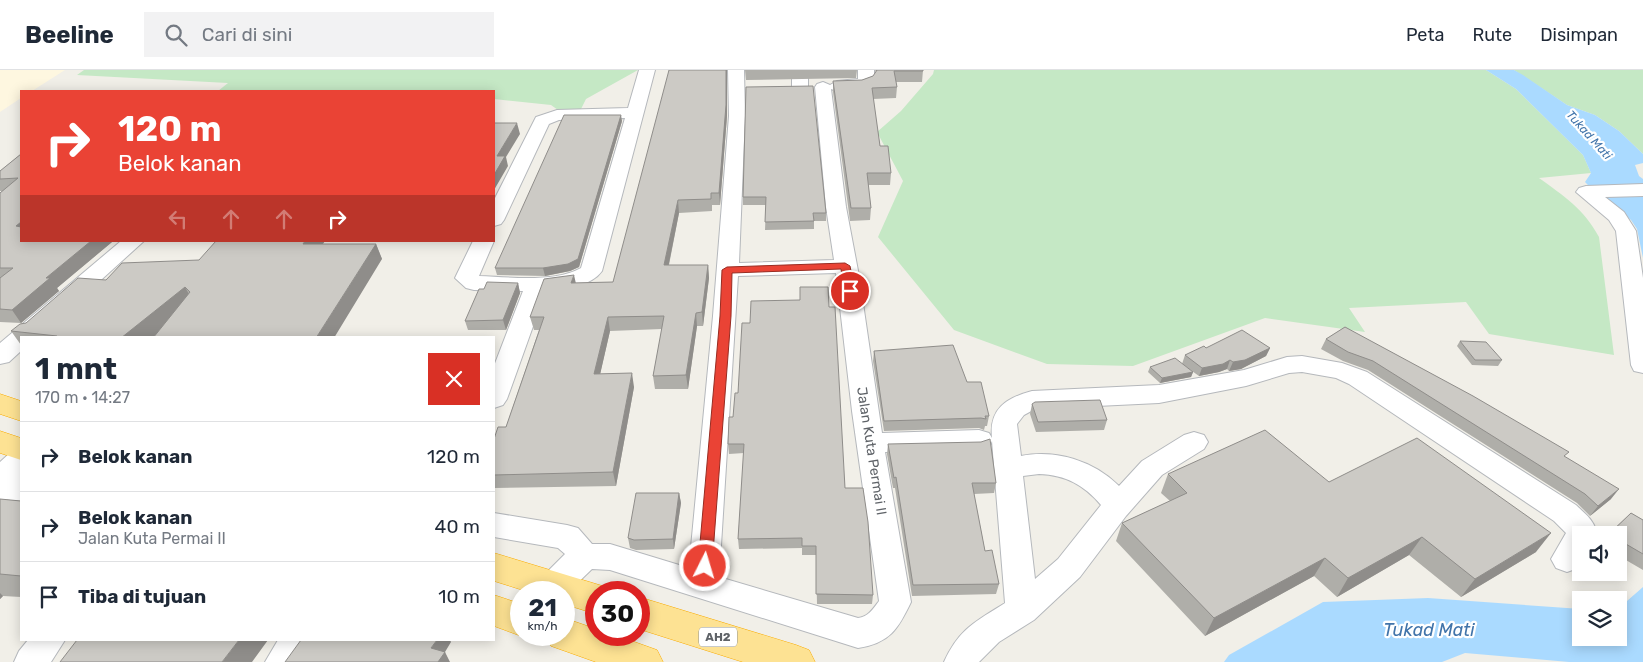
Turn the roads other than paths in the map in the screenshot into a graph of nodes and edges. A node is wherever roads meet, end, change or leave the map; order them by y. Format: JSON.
{"nodes":[{"id":1,"x":647,"y":70,"type":"edge"},
{"id":2,"x":800,"y":70,"type":"edge"},
{"id":3,"x":866,"y":70,"type":"edge"},
{"id":4,"x":742,"y":81,"type":"edge"},
{"id":5,"x":782,"y":87,"type":"edge"},
{"id":6,"x":811,"y":87,"type":"junction"},
{"id":7,"x":636,"y":113,"type":"junction"},
{"id":8,"x":1643,"y":190,"type":"edge"},
{"id":9,"x":495,"y":218,"type":"edge"},
{"id":10,"x":133,"y":242,"type":"edge"},
{"id":11,"x":484,"y":242,"type":"edge"},
{"id":12,"x":845,"y":266,"type":"junction"},
{"id":13,"x":727,"y":270,"type":"junction"},
{"id":14,"x":537,"y":283,"type":"junction"},
{"id":15,"x":24,"y":336,"type":"edge"},
{"id":16,"x":20,"y":340,"type":"edge"},
{"id":17,"x":0,"y":356,"type":"edge"},
{"id":18,"x":1643,"y":365,"type":"edge"},
{"id":19,"x":495,"y":396,"type":"edge"},
{"id":20,"x":0,"y":404,"type":"edge"},
{"id":21,"x":20,"y":411,"type":"edge"},
{"id":22,"x":979,"y":440,"type":"edge"},
{"id":23,"x":0,"y":442,"type":"edge"},
{"id":24,"x":1194,"y":442,"type":"dead end"},
{"id":25,"x":870,"y":443,"type":"junction"},
{"id":26,"x":20,"y":449,"type":"edge"},
{"id":27,"x":20,"y":460,"type":"edge"},
{"id":28,"x":1010,"y":470,"type":"junction"},
{"id":29,"x":0,"y":478,"type":"edge"},
{"id":30,"x":20,"y":487,"type":"edge"},
{"id":31,"x":1119,"y":505,"type":"junction"},
{"id":32,"x":0,"y":507,"type":"edge"},
{"id":33,"x":495,"y":525,"type":"edge"},
{"id":34,"x":582,"y":558,"type":"junction"},
{"id":35,"x":1567,"y":559,"type":"dead end"},
{"id":36,"x":495,"y":567,"type":"edge"},
{"id":37,"x":538,"y":581,"type":"edge"},
{"id":38,"x":559,"y":581,"type":"edge"},
{"id":39,"x":702,"y":585,"type":"junction"},
{"id":40,"x":495,"y":610,"type":"edge"},
{"id":41,"x":1022,"y":610,"type":"junction"},
{"id":42,"x":510,"y":616,"type":"edge"},
{"id":43,"x":650,"y":616,"type":"edge"},
{"id":44,"x":575,"y":638,"type":"edge"},
{"id":45,"x":47,"y":641,"type":"edge"},
{"id":46,"x":297,"y":641,"type":"edge"},
{"id":47,"x":31,"y":662,"type":"edge"},
{"id":48,"x":282,"y":662,"type":"edge"},
{"id":49,"x":644,"y":662,"type":"edge"},
{"id":50,"x":796,"y":662,"type":"edge"},
{"id":51,"x":962,"y":662,"type":"edge"}],
"edges":[{"from":1,"to":7,"type":"street"},
{"from":2,"to":6,"type":"street","name":"Jalan Kuta Permai II"},
{"from":3,"to":6,"type":"street"},
{"from":4,"to":13,"type":"street"},
{"from":5,"to":6,"type":"street"},
{"from":6,"to":12,"type":"street","name":"Jalan Kuta Permai II"},
{"from":7,"to":9,"type":"street"},
{"from":7,"to":14,"type":"street"},
{"from":8,"to":18,"type":"street"},
{"from":10,"to":15,"type":"street"},
{"from":11,"to":14,"type":"street"},
{"from":12,"to":13,"type":"street"},
{"from":12,"to":25,"type":"street","name":"Jalan Kuta Permai II"},
{"from":13,"to":39,"type":"street"},
{"from":14,"to":19,"type":"street"},
{"from":16,"to":17,"type":"street"},
{"from":20,"to":21,"type":"highway"},
{"from":22,"to":25,"type":"street"},
{"from":23,"to":26,"type":"highway"},
{"from":24,"to":31,"type":"street"},
{"from":25,"to":39,"type":"street","name":"Jalan Kuta Permai II"},
{"from":27,"to":29,"type":"street"},
{"from":28,"to":31,"type":"street"},
{"from":28,"to":35,"type":"street"},
{"from":28,"to":41,"type":"street"},
{"from":30,"to":32,"type":"street"},
{"from":31,"to":41,"type":"street"},
{"from":33,"to":34,"type":"street"},
{"from":34,"to":38,"type":"street"},
{"from":34,"to":39,"type":"street","name":"Jalan Kuta Permai II"},
{"from":36,"to":37,"type":"highway"},
{"from":40,"to":42,"type":"highway"},
{"from":41,"to":51,"type":"street"},
{"from":43,"to":50,"type":"highway","number":"AH2"},
{"from":44,"to":49,"type":"highway"},
{"from":45,"to":47,"type":"street"},
{"from":46,"to":48,"type":"street"}]}
